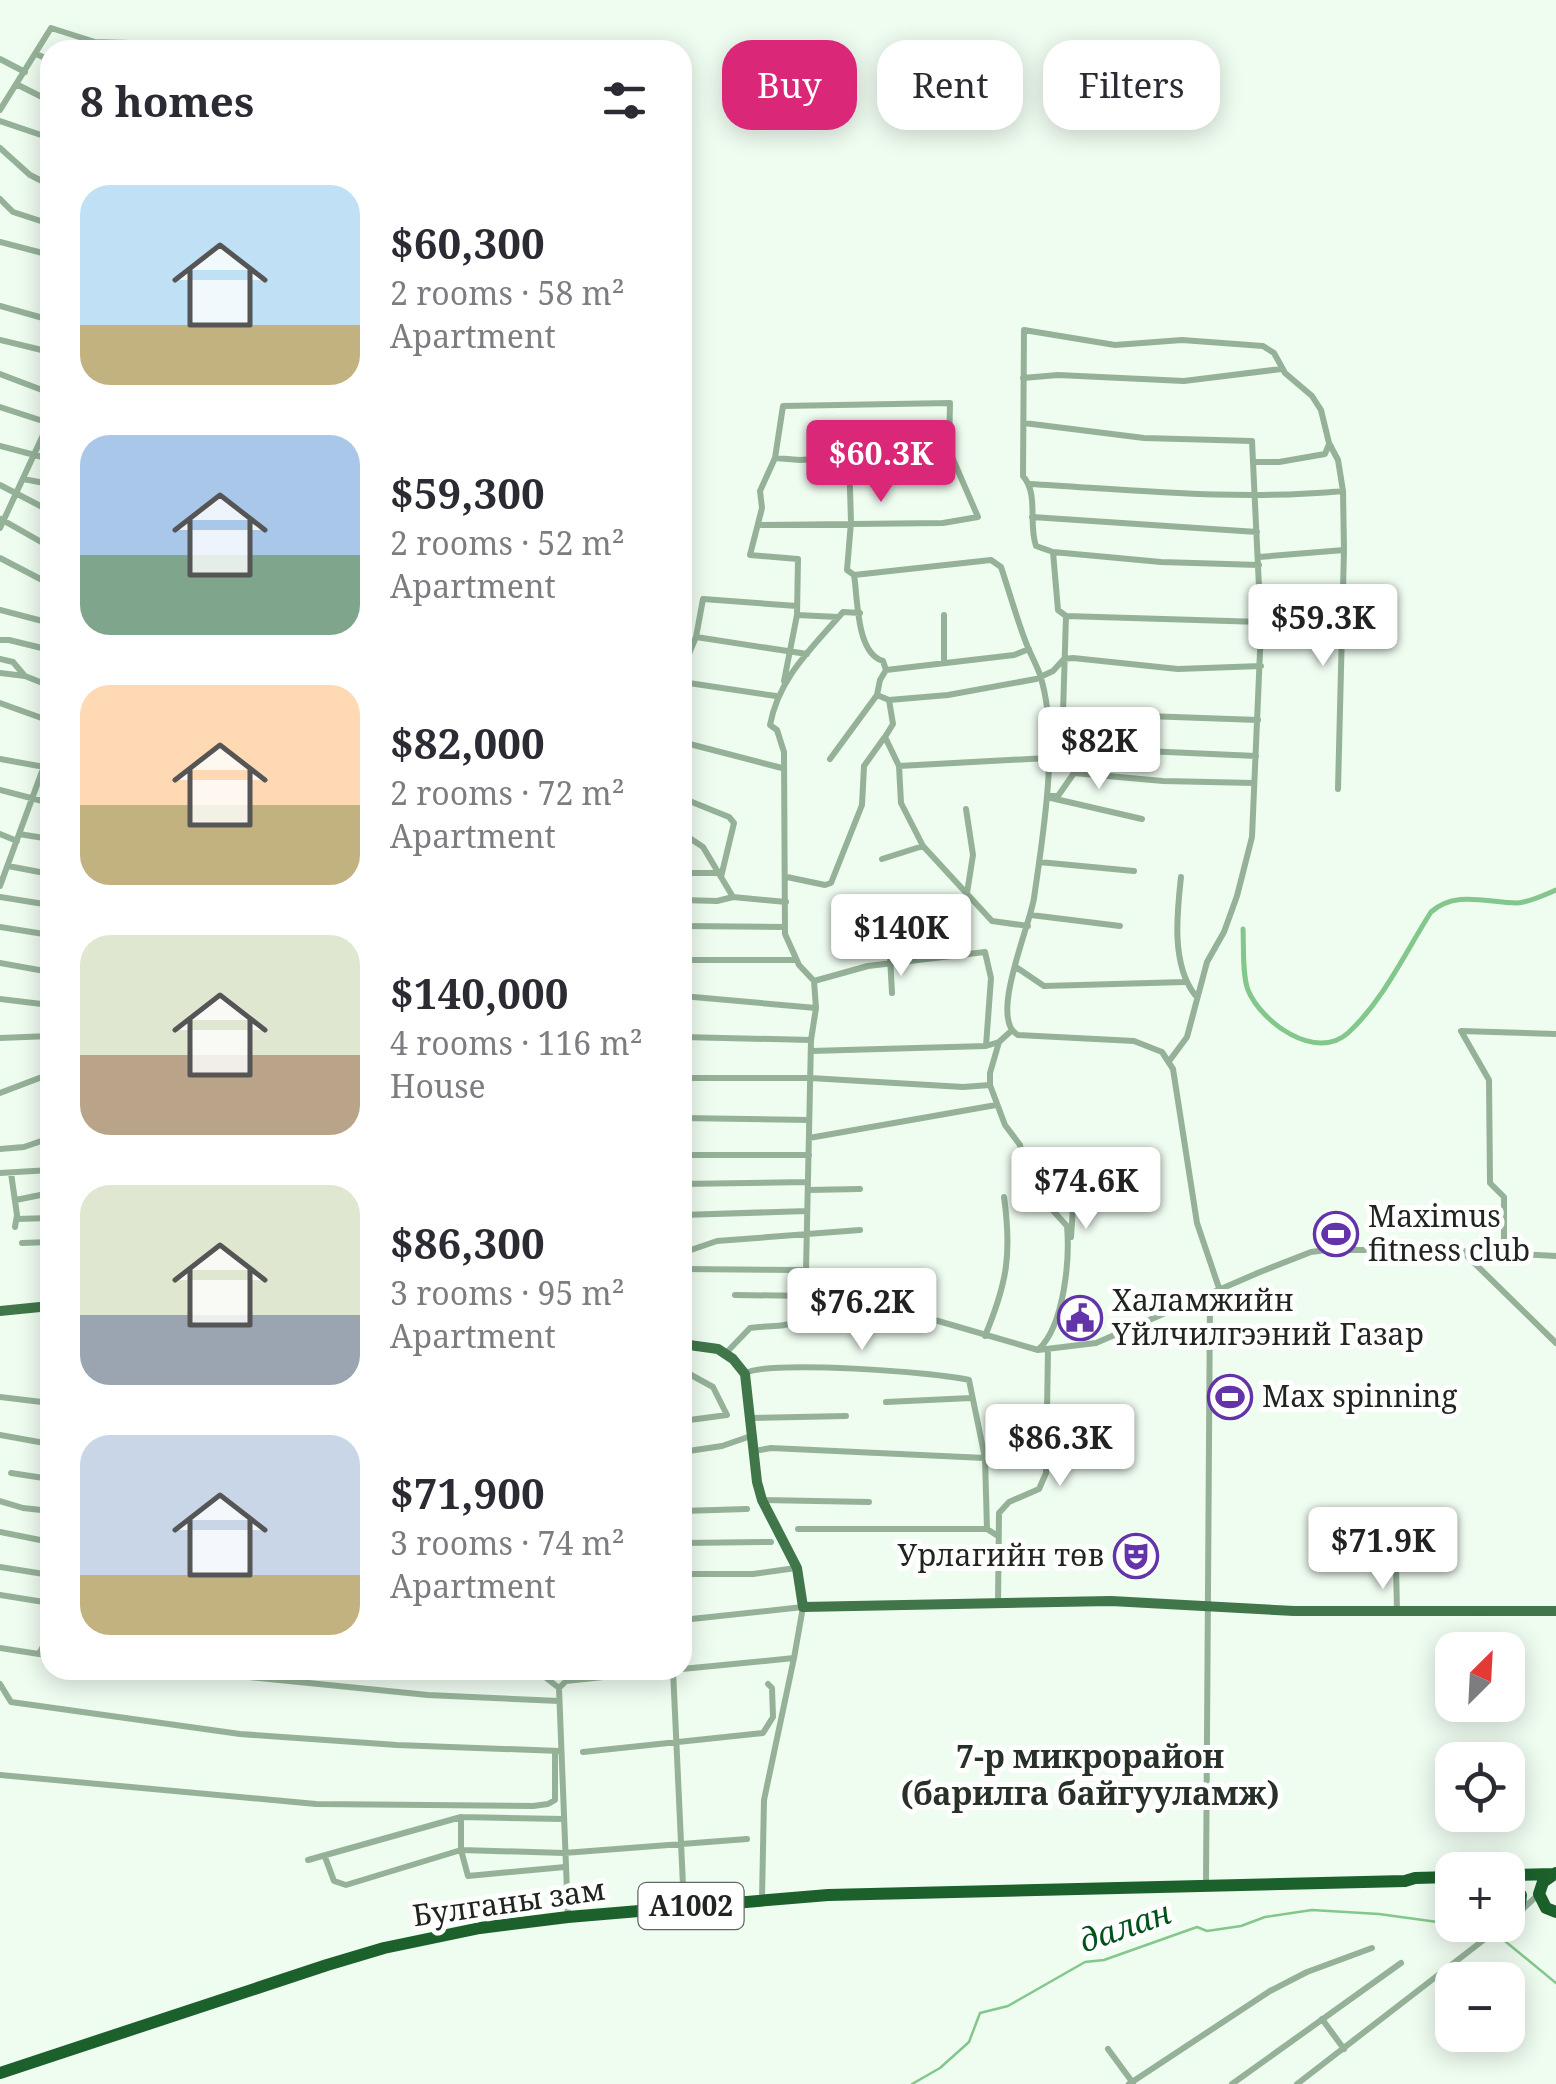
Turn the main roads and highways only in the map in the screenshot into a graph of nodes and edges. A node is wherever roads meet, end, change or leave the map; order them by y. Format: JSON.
{"nodes":[{"id":1,"x":40,"y":1307,"type":"edge"},
{"id":2,"x":0,"y":1311,"type":"edge"},
{"id":3,"x":692,"y":1344,"type":"edge"},
{"id":4,"x":1556,"y":1610,"type":"edge"},
{"id":5,"x":1556,"y":1874,"type":"edge"},
{"id":6,"x":1525,"y":1879,"type":"edge"},
{"id":7,"x":1435,"y":1880,"type":"edge"},
{"id":8,"x":1525,"y":1884,"type":"edge"},
{"id":9,"x":1539,"y":1893,"type":"junction"},
{"id":10,"x":1553,"y":1911,"type":"edge"},
{"id":11,"x":0,"y":2072,"type":"edge"}],
"edges":[{"from":1,"to":2,"type":"main road"},
{"from":3,"to":4,"type":"main road"},
{"from":5,"to":6,"type":"highway"},
{"from":5,"to":9,"type":"highway"},
{"from":7,"to":11,"type":"highway","name":"Булганы зам","number":"A1002"},
{"from":8,"to":9,"type":"highway"},
{"from":9,"to":10,"type":"highway"}]}
